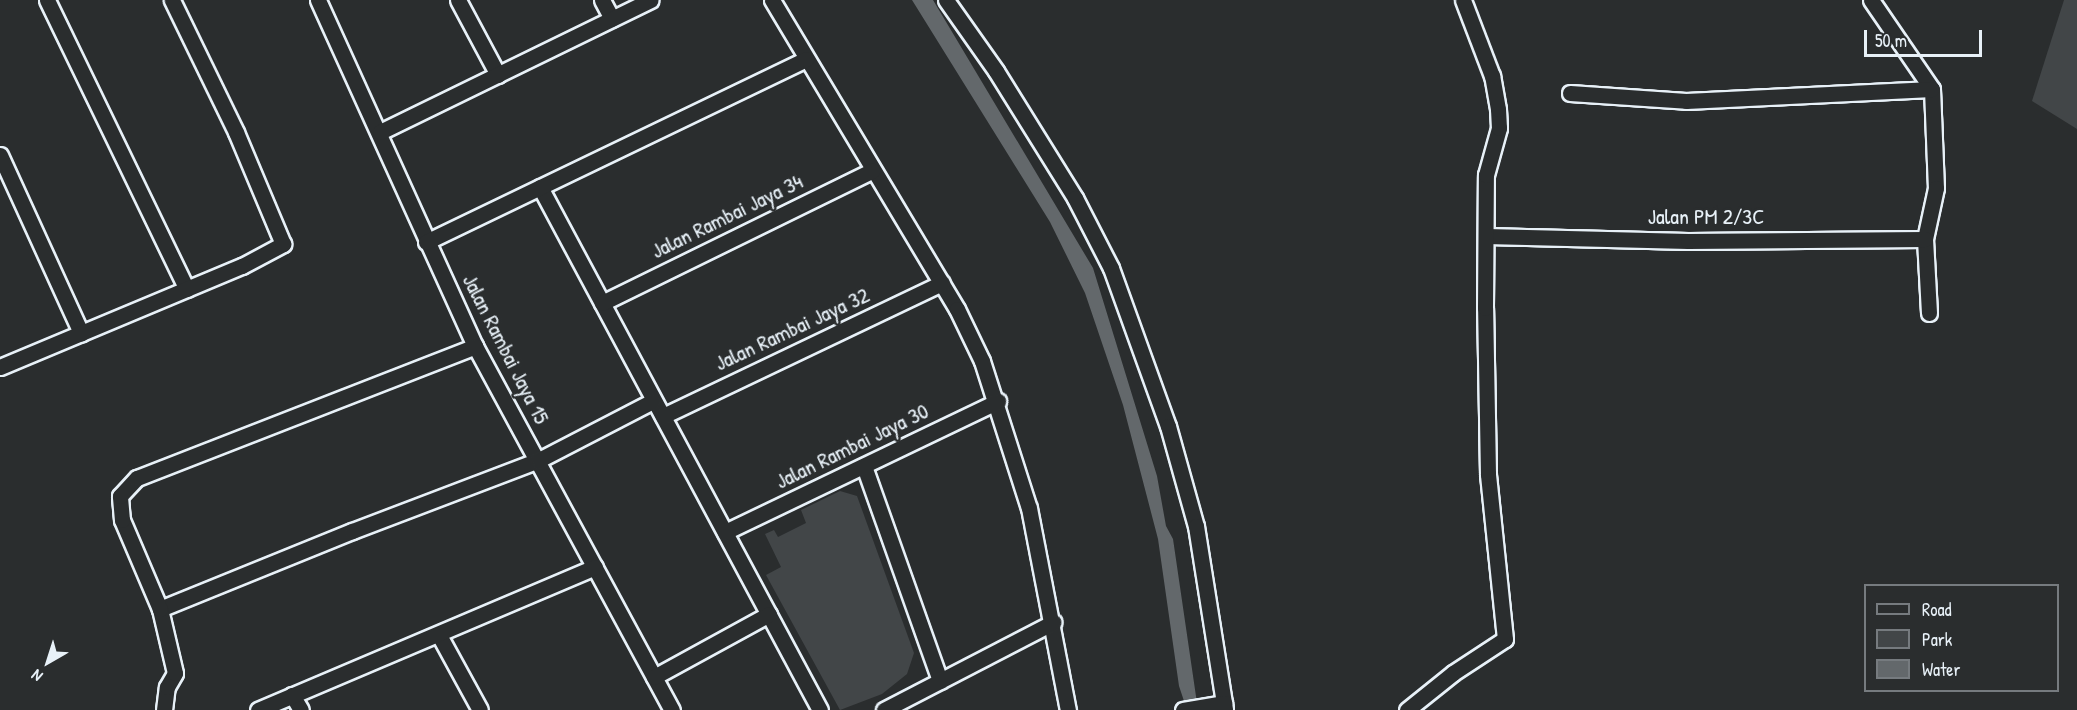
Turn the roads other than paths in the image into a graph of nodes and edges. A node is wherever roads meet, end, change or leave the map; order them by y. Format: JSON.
{"nodes":[{"id":1,"x":47,"y":0,"type":"edge"},
{"id":2,"x":172,"y":0,"type":"edge"},
{"id":3,"x":318,"y":0,"type":"edge"},
{"id":4,"x":458,"y":0,"type":"edge"},
{"id":5,"x":602,"y":0,"type":"edge"},
{"id":6,"x":651,"y":0,"type":"edge"},
{"id":7,"x":772,"y":0,"type":"edge"},
{"id":8,"x":946,"y":0,"type":"edge"},
{"id":9,"x":1463,"y":0,"type":"edge"},
{"id":10,"x":1871,"y":0,"type":"edge"},
{"id":11,"x":612,"y":19,"type":"junction"},
{"id":12,"x":806,"y":58,"type":"junction"},
{"id":13,"x":498,"y":75,"type":"junction"},
{"id":14,"x":1932,"y":88,"type":"junction"},
{"id":15,"x":1570,"y":93,"type":"dead end"},
{"id":16,"x":380,"y":132,"type":"junction"},
{"id":17,"x":0,"y":155,"type":"edge"},
{"id":18,"x":872,"y":171,"type":"junction"},
{"id":19,"x":540,"y":187,"type":"junction"},
{"id":20,"x":1486,"y":236,"type":"junction"},
{"id":21,"x":1925,"y":239,"type":"junction"},
{"id":22,"x":426,"y":242,"type":"junction"},
{"id":23,"x":942,"y":283,"type":"junction"},
{"id":24,"x":187,"y":289,"type":"junction"},
{"id":25,"x":602,"y":303,"type":"junction"},
{"id":26,"x":1929,"y":313,"type":"dead end"},
{"id":27,"x":81,"y":333,"type":"junction"},
{"id":28,"x":475,"y":346,"type":"junction"},
{"id":29,"x":0,"y":367,"type":"edge"},
{"id":30,"x":653,"y":401,"type":"junction"},
{"id":31,"x":998,"y":401,"type":"junction"},
{"id":32,"x":663,"y":416,"type":"junction"},
{"id":33,"x":539,"y":460,"type":"junction"},
{"id":34,"x":864,"y":466,"type":"junction"},
{"id":35,"x":725,"y":532,"type":"junction"},
{"id":36,"x":595,"y":567,"type":"junction"},
{"id":37,"x":160,"y":609,"type":"junction"},
{"id":38,"x":769,"y":614,"type":"junction"},
{"id":39,"x":1054,"y":622,"type":"junction"},
{"id":40,"x":439,"y":635,"type":"junction"},
{"id":41,"x":654,"y":677,"type":"junction"},
{"id":42,"x":940,"y":681,"type":"junction"},
{"id":43,"x":292,"y":695,"type":"junction"},
{"id":44,"x":1220,"y":706,"type":"edge"},
{"id":45,"x":164,"y":710,"type":"edge"},
{"id":46,"x":258,"y":710,"type":"edge"},
{"id":47,"x":301,"y":710,"type":"edge"},
{"id":48,"x":480,"y":710,"type":"edge"},
{"id":49,"x":672,"y":710,"type":"edge"},
{"id":50,"x":820,"y":710,"type":"edge"},
{"id":51,"x":884,"y":710,"type":"edge"},
{"id":52,"x":1068,"y":710,"type":"edge"},
{"id":53,"x":1183,"y":710,"type":"edge"},
{"id":54,"x":1407,"y":710,"type":"edge"}],
"edges":[{"from":1,"to":24,"type":"street"},
{"from":2,"to":24,"type":"street"},
{"from":3,"to":16,"type":"street","name":"Jalan Rambai Jaya 15"},
{"from":4,"to":13,"type":"street"},
{"from":5,"to":11,"type":"street"},
{"from":6,"to":11,"type":"street"},
{"from":7,"to":12,"type":"street"},
{"from":8,"to":44,"type":"street"},
{"from":9,"to":20,"type":"street"},
{"from":10,"to":14,"type":"street"},
{"from":11,"to":13,"type":"street"},
{"from":12,"to":18,"type":"street"},
{"from":12,"to":19,"type":"street"},
{"from":13,"to":16,"type":"street"},
{"from":14,"to":15,"type":"street"},
{"from":14,"to":21,"type":"street"},
{"from":16,"to":22,"type":"street","name":"Jalan Rambai Jaya 15"},
{"from":17,"to":27,"type":"street"},
{"from":18,"to":23,"type":"street"},
{"from":18,"to":25,"type":"street","name":"Jalan Rambai Jaya 34"},
{"from":19,"to":22,"type":"street"},
{"from":19,"to":25,"type":"street"},
{"from":20,"to":21,"type":"street","name":"Jalan PM 2/3C"},
{"from":20,"to":54,"type":"street"},
{"from":21,"to":26,"type":"street"},
{"from":22,"to":28,"type":"street","name":"Jalan Rambai Jaya 15"},
{"from":23,"to":31,"type":"street"},
{"from":23,"to":32,"type":"street","name":"Jalan Rambai Jaya 32"},
{"from":24,"to":27,"type":"street"},
{"from":25,"to":30,"type":"street"},
{"from":27,"to":29,"type":"street"},
{"from":28,"to":33,"type":"street","name":"Jalan Rambai Jaya 15"},
{"from":28,"to":37,"type":"street"},
{"from":30,"to":32,"type":"street"},
{"from":30,"to":33,"type":"street"},
{"from":31,"to":34,"type":"street","name":"Jalan Rambai Jaya 30"},
{"from":31,"to":39,"type":"street"},
{"from":32,"to":35,"type":"street"},
{"from":33,"to":36,"type":"street","name":"Jalan Rambai Jaya 15"},
{"from":33,"to":37,"type":"street"},
{"from":34,"to":35,"type":"street","name":"Jalan Rambai Jaya 30"},
{"from":34,"to":42,"type":"street"},
{"from":35,"to":38,"type":"street"},
{"from":36,"to":40,"type":"street"},
{"from":36,"to":41,"type":"street","name":"Jalan Rambai Jaya 15"},
{"from":37,"to":45,"type":"street"},
{"from":38,"to":41,"type":"street"},
{"from":38,"to":50,"type":"street"},
{"from":39,"to":42,"type":"street"},
{"from":39,"to":52,"type":"street"},
{"from":40,"to":43,"type":"street"},
{"from":40,"to":48,"type":"street"},
{"from":41,"to":49,"type":"street","name":"Jalan Rambai Jaya 15"},
{"from":42,"to":51,"type":"street"},
{"from":43,"to":46,"type":"street"},
{"from":43,"to":47,"type":"street"},
{"from":44,"to":53,"type":"street"}]}
